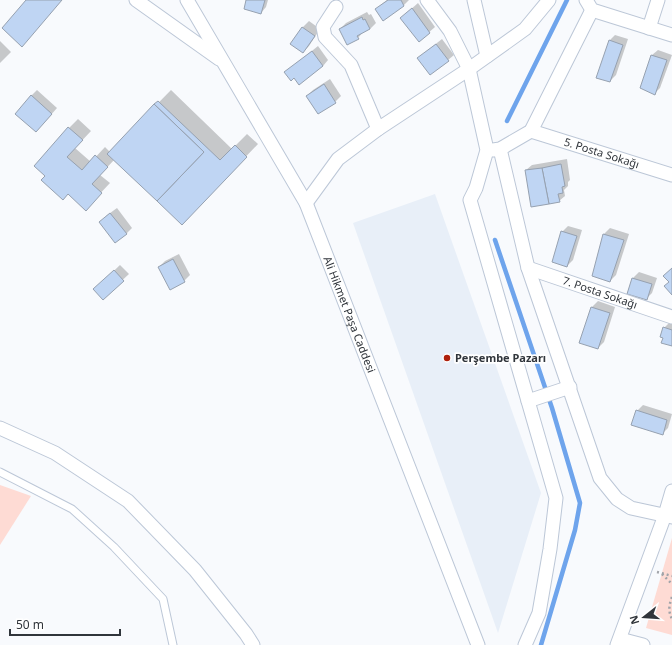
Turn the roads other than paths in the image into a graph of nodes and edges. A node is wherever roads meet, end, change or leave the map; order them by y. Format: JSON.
{"nodes":[{"id":1,"x":136,"y":0,"type":"edge"},
{"id":2,"x":187,"y":0,"type":"edge"},
{"id":3,"x":427,"y":0,"type":"edge"},
{"id":4,"x":474,"y":0,"type":"edge"},
{"id":5,"x":549,"y":0,"type":"edge"},
{"id":6,"x":658,"y":0,"type":"edge"},
{"id":7,"x":589,"y":5,"type":"edge"},
{"id":8,"x":336,"y":7,"type":"dead end"},
{"id":9,"x":649,"y":28,"type":"junction"},
{"id":10,"x":672,"y":35,"type":"edge"},
{"id":11,"x":487,"y":56,"type":"junction"},
{"id":12,"x":222,"y":61,"type":"junction"},
{"id":13,"x":469,"y":69,"type":"junction"},
{"id":14,"x":378,"y":129,"type":"junction"},
{"id":15,"x":531,"y":131,"type":"junction"},
{"id":16,"x":500,"y":149,"type":"junction"},
{"id":17,"x":487,"y":150,"type":"junction"},
{"id":18,"x":672,"y":175,"type":"edge"},
{"id":19,"x":306,"y":203,"type":"junction"},
{"id":20,"x":528,"y":268,"type":"junction"},
{"id":21,"x":672,"y":317,"type":"edge"},
{"id":22,"x":570,"y":387,"type":"junction"},
{"id":23,"x":528,"y":401,"type":"junction"},
{"id":24,"x":0,"y":428,"type":"edge"},
{"id":25,"x":0,"y":472,"type":"edge"},
{"id":26,"x":672,"y":491,"type":"edge"},
{"id":27,"x":668,"y":516,"type":"edge"},
{"id":28,"x":618,"y":642,"type":"edge"},
{"id":29,"x":173,"y":645,"type":"edge"},
{"id":30,"x":253,"y":645,"type":"edge"},
{"id":31,"x":478,"y":645,"type":"edge"},
{"id":32,"x":525,"y":645,"type":"edge"},
{"id":33,"x":643,"y":645,"type":"edge"}],
"edges":[{"from":1,"to":12,"type":"street"},
{"from":2,"to":12,"type":"street","name":"Ali Hikmet Paşa Caddesi"},
{"from":3,"to":13,"type":"street"},
{"from":4,"to":11,"type":"street"},
{"from":5,"to":11,"type":"street"},
{"from":6,"to":9,"type":"street"},
{"from":7,"to":9,"type":"street"},
{"from":7,"to":15,"type":"street"},
{"from":8,"to":14,"type":"street"},
{"from":9,"to":10,"type":"street"},
{"from":11,"to":13,"type":"street"},
{"from":12,"to":19,"type":"street","name":"Ali Hikmet Paşa Caddesi"},
{"from":13,"to":14,"type":"street"},
{"from":13,"to":17,"type":"street"},
{"from":14,"to":19,"type":"street"},
{"from":15,"to":16,"type":"street"},
{"from":15,"to":18,"type":"street","name":"5. Posta Sokağı"},
{"from":16,"to":17,"type":"street"},
{"from":16,"to":20,"type":"street"},
{"from":17,"to":23,"type":"street"},
{"from":19,"to":31,"type":"street","name":"Ali Hikmet Paşa Caddesi"},
{"from":20,"to":21,"type":"street","name":"7. Posta Sokağı"},
{"from":20,"to":22,"type":"street"},
{"from":22,"to":23,"type":"street"},
{"from":22,"to":27,"type":"street"},
{"from":23,"to":32,"type":"street"},
{"from":24,"to":30,"type":"street"},
{"from":25,"to":29,"type":"lane"},
{"from":26,"to":27,"type":"street"},
{"from":27,"to":28,"type":"street"},
{"from":28,"to":33,"type":"street"}]}
